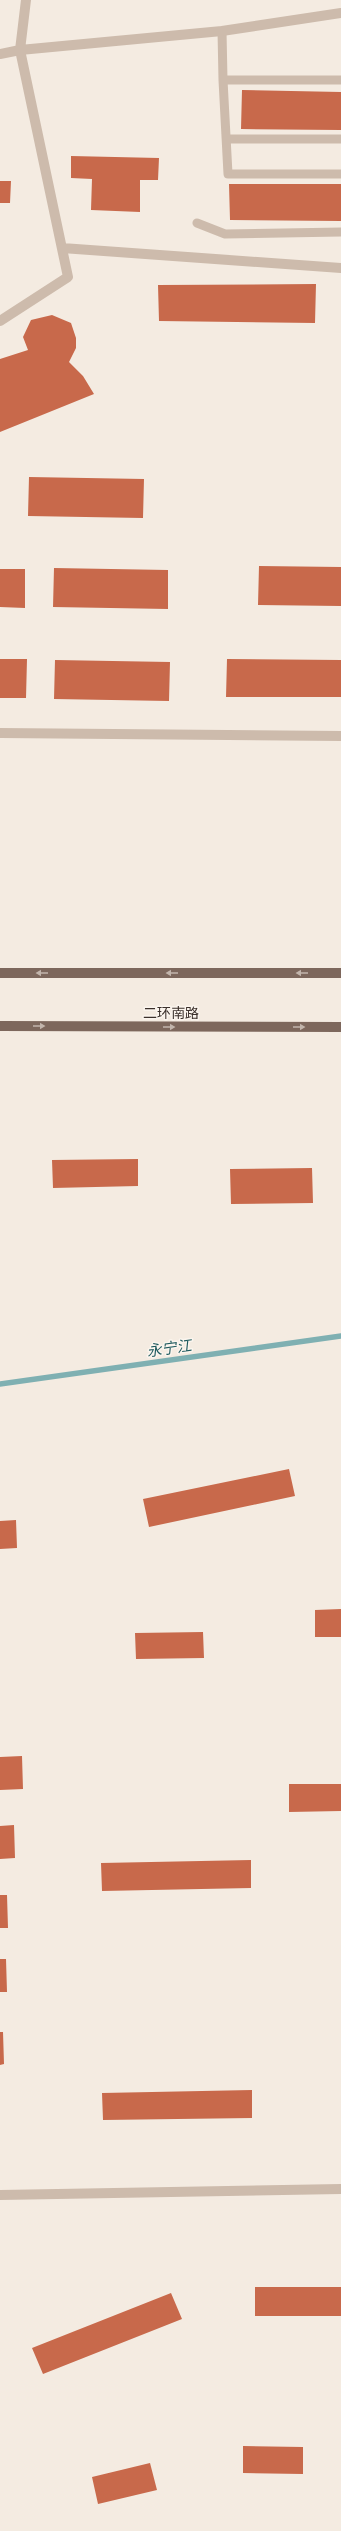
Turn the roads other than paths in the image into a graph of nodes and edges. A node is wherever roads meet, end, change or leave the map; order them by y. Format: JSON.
{"nodes":[{"id":1,"x":26,"y":0,"type":"edge"},
{"id":2,"x":341,"y":13,"type":"edge"},
{"id":3,"x":222,"y":31,"type":"junction"},
{"id":4,"x":20,"y":50,"type":"junction"},
{"id":5,"x":0,"y":54,"type":"edge"},
{"id":6,"x":224,"y":80,"type":"junction"},
{"id":7,"x":341,"y":80,"type":"edge"},
{"id":8,"x":228,"y":139,"type":"junction"},
{"id":9,"x":341,"y":139,"type":"edge"},
{"id":10,"x":341,"y":174,"type":"edge"},
{"id":11,"x":197,"y":223,"type":"dead end"},
{"id":12,"x":341,"y":232,"type":"edge"},
{"id":13,"x":62,"y":248,"type":"junction"},
{"id":14,"x":341,"y":268,"type":"edge"},
{"id":15,"x":0,"y":321,"type":"edge"},
{"id":16,"x":0,"y":733,"type":"edge"},
{"id":17,"x":341,"y":736,"type":"edge"},
{"id":18,"x":0,"y":973,"type":"edge"},
{"id":19,"x":341,"y":973,"type":"edge"},
{"id":20,"x":0,"y":1026,"type":"edge"},
{"id":21,"x":341,"y":1027,"type":"edge"},
{"id":22,"x":341,"y":2189,"type":"edge"},
{"id":23,"x":0,"y":2195,"type":"edge"}],
"edges":[{"from":1,"to":4,"type":"street"},
{"from":2,"to":3,"type":"street"},
{"from":3,"to":4,"type":"street"},
{"from":3,"to":6,"type":"lane"},
{"from":4,"to":5,"type":"street"},
{"from":4,"to":13,"type":"street"},
{"from":6,"to":7,"type":"lane"},
{"from":6,"to":8,"type":"lane"},
{"from":8,"to":9,"type":"lane"},
{"from":8,"to":10,"type":"lane"},
{"from":11,"to":12,"type":"lane"},
{"from":13,"to":14,"type":"street"},
{"from":13,"to":15,"type":"street"},
{"from":16,"to":17,"type":"street"},
{"from":19,"to":18,"type":"main road","one_way":true},
{"from":20,"to":21,"type":"main road","name":"二环南路","one_way":true},
{"from":22,"to":23,"type":"street"}]}
